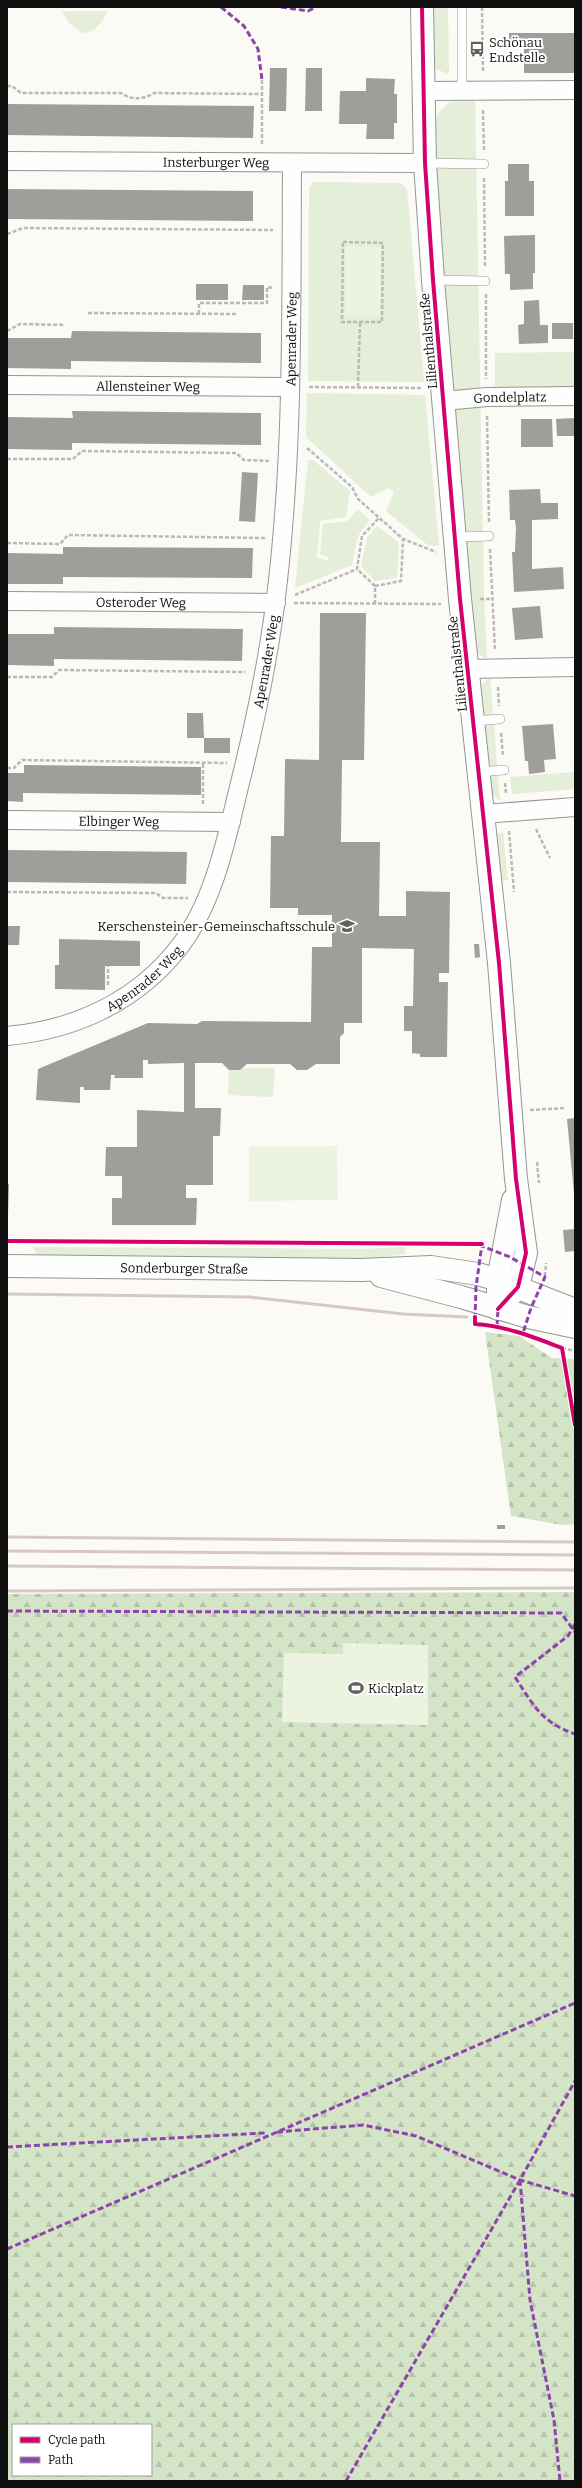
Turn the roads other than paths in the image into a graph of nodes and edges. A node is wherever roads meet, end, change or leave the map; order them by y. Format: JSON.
{"nodes":[{"id":1,"x":422,"y":7,"type":"edge"},
{"id":2,"x":462,"y":7,"type":"edge"},
{"id":3,"x":575,"y":90,"type":"edge"},
{"id":4,"x":423,"y":91,"type":"junction"},
{"id":5,"x":462,"y":91,"type":"junction"},
{"id":6,"x":7,"y":161,"type":"edge"},
{"id":7,"x":292,"y":163,"type":"junction"},
{"id":8,"x":425,"y":164,"type":"junction"},
{"id":9,"x":484,"y":164,"type":"dead end"},
{"id":10,"x":433,"y":280,"type":"junction"},
{"id":11,"x":485,"y":281,"type":"dead end"},
{"id":12,"x":7,"y":385,"type":"edge"},
{"id":13,"x":289,"y":387,"type":"junction"},
{"id":14,"x":437,"y":395,"type":"junction"},
{"id":15,"x":575,"y":396,"type":"edge"},
{"id":16,"x":489,"y":536,"type":"dead end"},
{"id":17,"x":456,"y":537,"type":"junction"},
{"id":18,"x":7,"y":601,"type":"edge"},
{"id":19,"x":276,"y":602,"type":"junction"},
{"id":20,"x":575,"y":667,"type":"edge"},
{"id":21,"x":467,"y":669,"type":"junction"},
{"id":22,"x":500,"y":719,"type":"dead end"},
{"id":23,"x":473,"y":722,"type":"junction"},
{"id":24,"x":504,"y":770,"type":"dead end"},
{"id":25,"x":479,"y":772,"type":"junction"},
{"id":26,"x":575,"y":807,"type":"edge"},
{"id":27,"x":484,"y":814,"type":"junction"},
{"id":28,"x":7,"y":820,"type":"edge"},
{"id":29,"x":231,"y":822,"type":"junction"},
{"id":30,"x":7,"y":1036,"type":"edge"},
{"id":31,"x":516,"y":1179,"type":"junction"},
{"id":32,"x":7,"y":1266,"type":"edge"},
{"id":33,"x":361,"y":1270,"type":"junction"},
{"id":34,"x":498,"y":1280,"type":"junction"},
{"id":35,"x":518,"y":1287,"type":"junction"},
{"id":36,"x":498,"y":1309,"type":"junction"},
{"id":37,"x":575,"y":1310,"type":"edge"},
{"id":38,"x":575,"y":1327,"type":"edge"}],
"edges":[{"from":1,"to":4,"type":"street","name":"Lilienthalstraße"},
{"from":2,"to":5,"type":"lane"},
{"from":3,"to":5,"type":"street"},
{"from":4,"to":5,"type":"street"},
{"from":4,"to":8,"type":"street","name":"Lilienthalstraße"},
{"from":6,"to":7,"type":"street","name":"Insterburger Weg"},
{"from":7,"to":8,"type":"street","name":"Insterburger Weg"},
{"from":7,"to":13,"type":"street","name":"Apenrader Weg"},
{"from":8,"to":9,"type":"lane"},
{"from":8,"to":10,"type":"street","name":"Lilienthalstraße"},
{"from":10,"to":11,"type":"lane"},
{"from":10,"to":14,"type":"street","name":"Lilienthalstraße"},
{"from":12,"to":13,"type":"street","name":"Allensteiner Weg"},
{"from":13,"to":19,"type":"street","name":"Apenrader Weg"},
{"from":14,"to":15,"type":"street","name":"Gondelplatz"},
{"from":14,"to":17,"type":"street","name":"Lilienthalstraße"},
{"from":16,"to":17,"type":"lane"},
{"from":17,"to":21,"type":"street","name":"Lilienthalstraße"},
{"from":18,"to":19,"type":"street","name":"Osteroder Weg"},
{"from":19,"to":29,"type":"street","name":"Apenrader Weg"},
{"from":20,"to":21,"type":"street"},
{"from":21,"to":23,"type":"street","name":"Lilienthalstraße"},
{"from":22,"to":23,"type":"lane"},
{"from":23,"to":25,"type":"street","name":"Lilienthalstraße"},
{"from":24,"to":25,"type":"lane"},
{"from":25,"to":27,"type":"street","name":"Lilienthalstraße"},
{"from":26,"to":27,"type":"street"},
{"from":27,"to":31,"type":"street","name":"Lilienthalstraße"},
{"from":28,"to":29,"type":"street","name":"Elbinger Weg"},
{"from":29,"to":30,"type":"street","name":"Apenrader Weg"},
{"from":31,"to":34,"type":"street","name":"Lilienthalstraße"},
{"from":31,"to":35,"type":"street","name":"Lilienthalstraße"},
{"from":32,"to":33,"type":"street","name":"Sonderburger Straße"},
{"from":33,"to":34,"type":"street","name":"Sonderburger Straße"},
{"from":33,"to":36,"type":"street","name":"Sonderburger Straße"},
{"from":34,"to":35,"type":"street","name":"Sonderburger Straße"},
{"from":34,"to":36,"type":"street","name":"Lilienthalstraße"},
{"from":35,"to":36,"type":"street","name":"Lilienthalstraße"},
{"from":35,"to":37,"type":"street","name":"Sonderburger Straße"},
{"from":36,"to":38,"type":"street","name":"Sonderburger Straße"}]}
